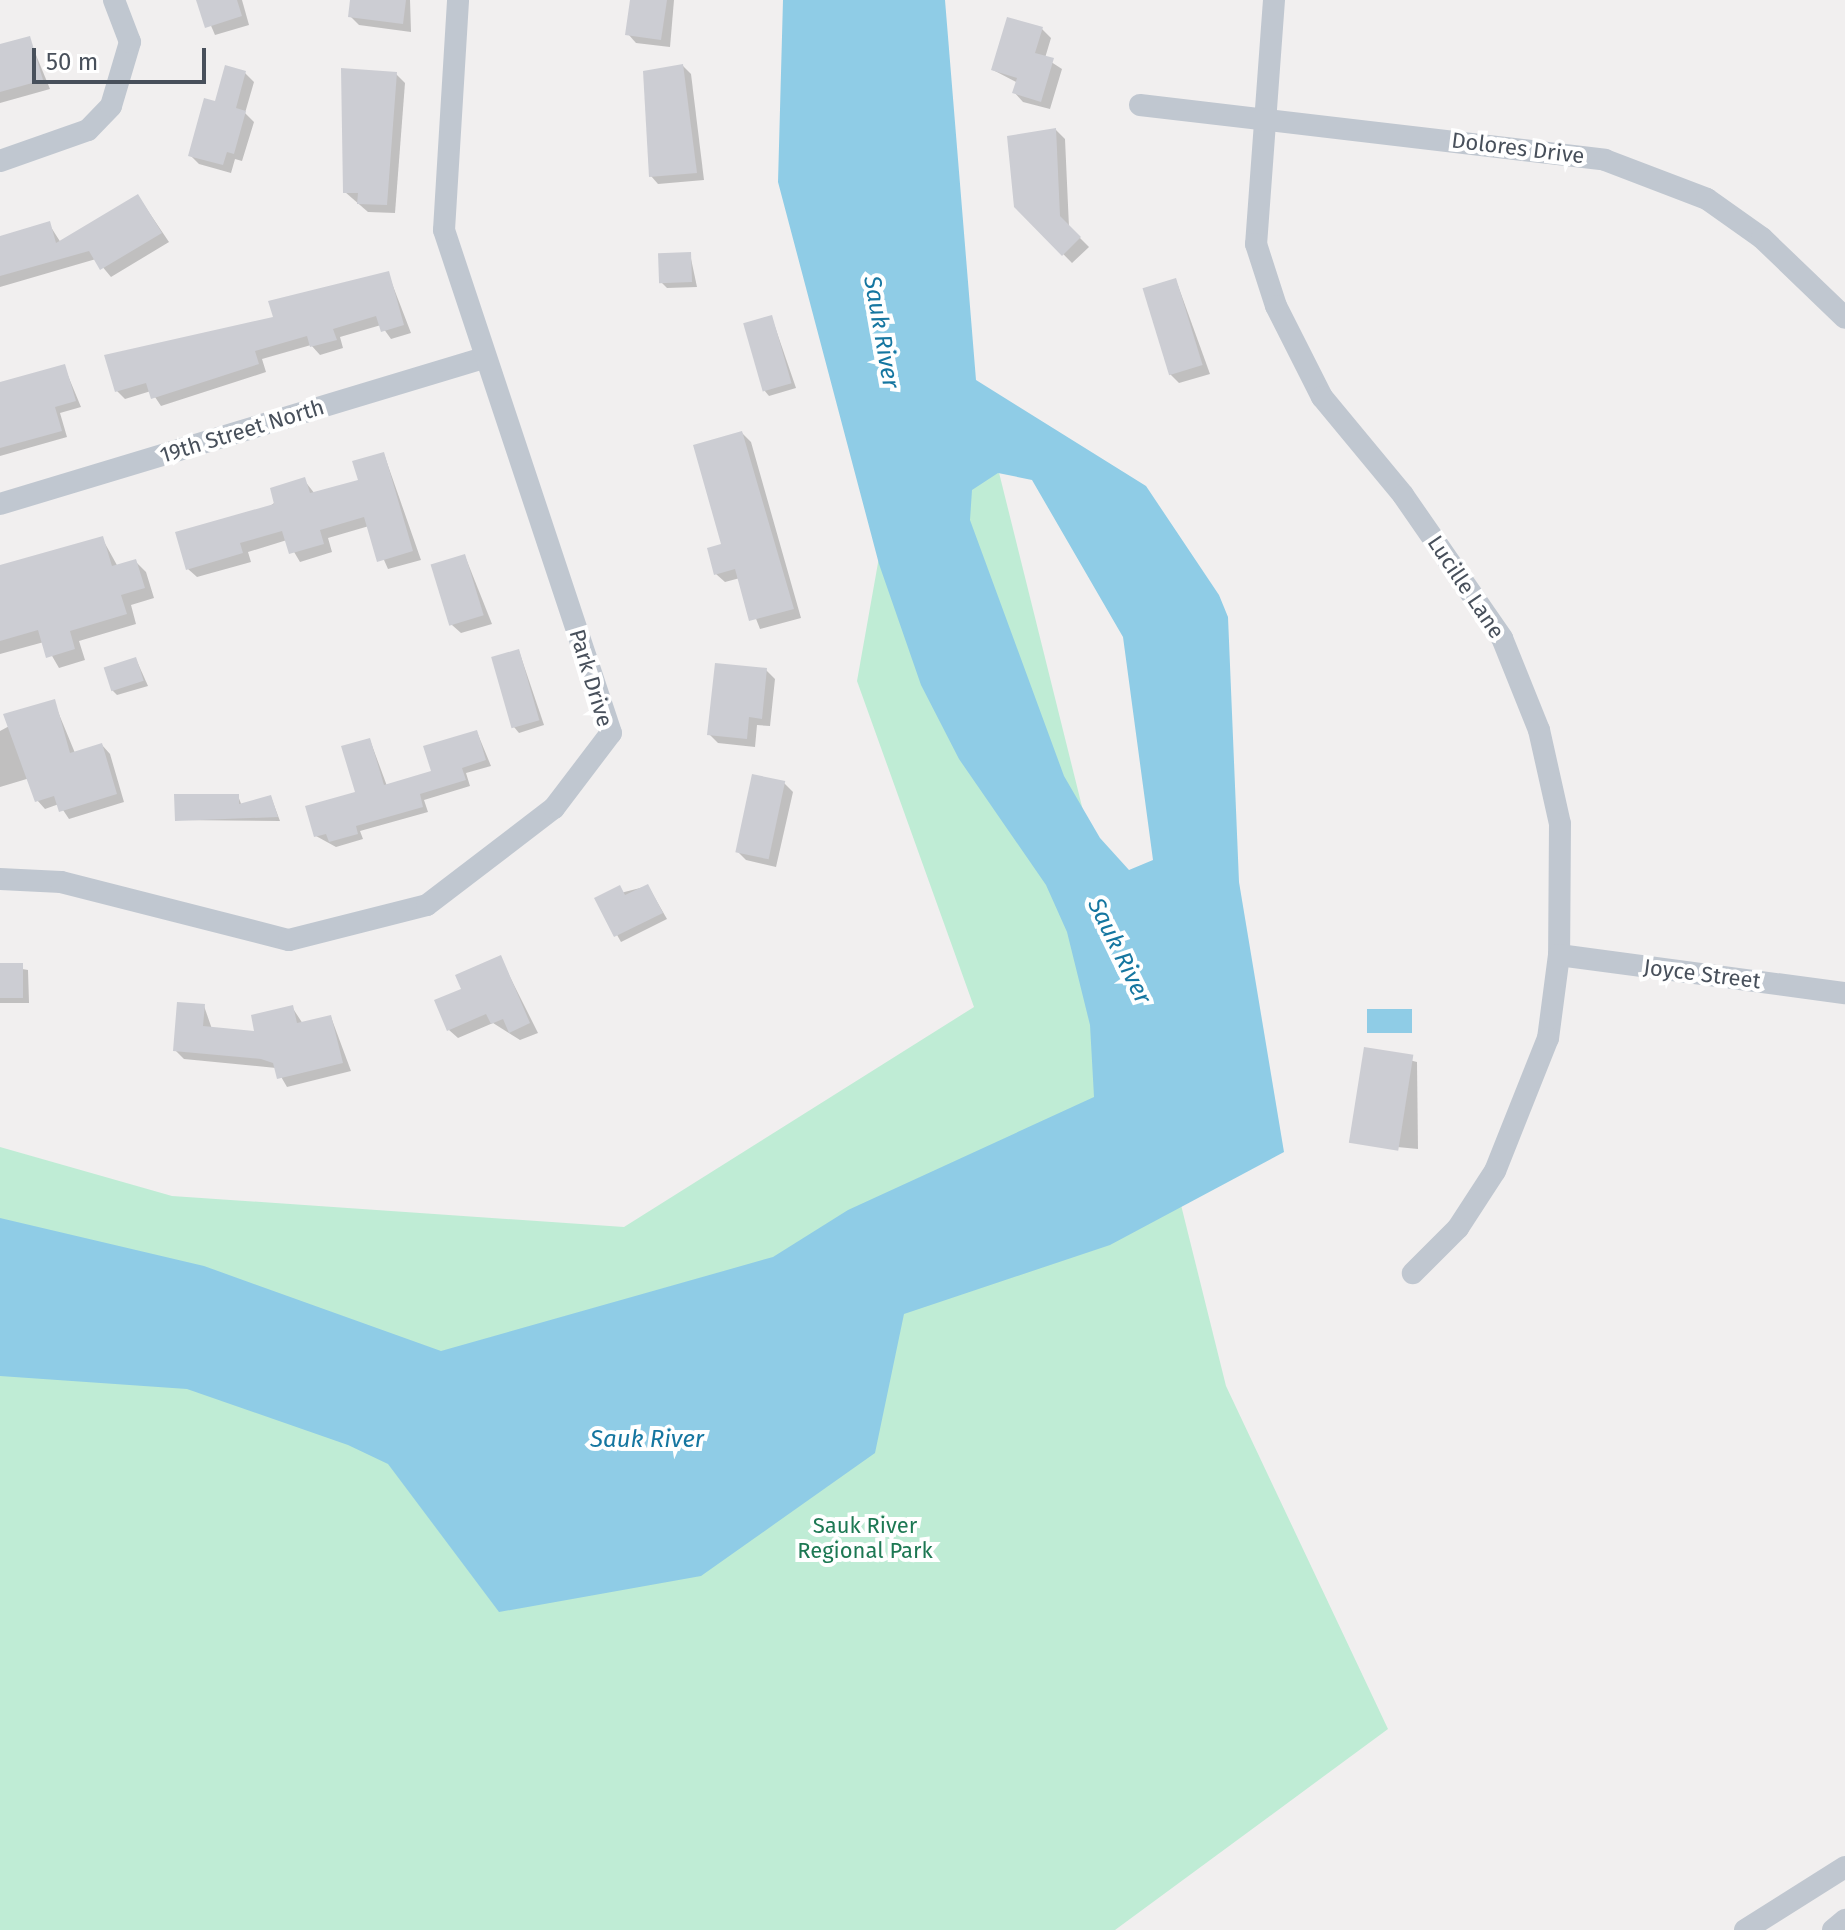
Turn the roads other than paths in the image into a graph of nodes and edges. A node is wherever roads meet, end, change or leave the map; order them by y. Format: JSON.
{"nodes":[{"id":1,"x":114,"y":0,"type":"edge"},
{"id":2,"x":458,"y":0,"type":"edge"},
{"id":3,"x":1274,"y":0,"type":"edge"},
{"id":4,"x":1140,"y":105,"type":"dead end"},
{"id":5,"x":1261,"y":122,"type":"junction"},
{"id":6,"x":0,"y":161,"type":"edge"},
{"id":7,"x":1845,"y":318,"type":"edge"},
{"id":8,"x":484,"y":358,"type":"junction"},
{"id":9,"x":0,"y":504,"type":"edge"},
{"id":10,"x":0,"y":879,"type":"edge"},
{"id":11,"x":1559,"y":955,"type":"junction"},
{"id":12,"x":1845,"y":993,"type":"edge"},
{"id":13,"x":1413,"y":1273,"type":"dead end"},
{"id":14,"x":1845,"y":1867,"type":"edge"},
{"id":15,"x":1845,"y":1920,"type":"edge"},
{"id":16,"x":1745,"y":1930,"type":"edge"},
{"id":17,"x":1833,"y":1930,"type":"edge"}],
"edges":[{"from":1,"to":6,"type":"street"},
{"from":2,"to":8,"type":"street","name":"Park Drive"},
{"from":3,"to":5,"type":"street","name":"Lucille Lane"},
{"from":4,"to":5,"type":"street","name":"Dolores Drive"},
{"from":5,"to":7,"type":"street","name":"Dolores Drive"},
{"from":5,"to":11,"type":"street","name":"Lucille Lane"},
{"from":8,"to":9,"type":"street","name":"19th Street North"},
{"from":8,"to":10,"type":"street","name":"Park Drive"},
{"from":11,"to":12,"type":"street","name":"Joyce Street"},
{"from":11,"to":13,"type":"street","name":"Lucille Lane"},
{"from":14,"to":16,"type":"street"},
{"from":15,"to":17,"type":"street"}]}
